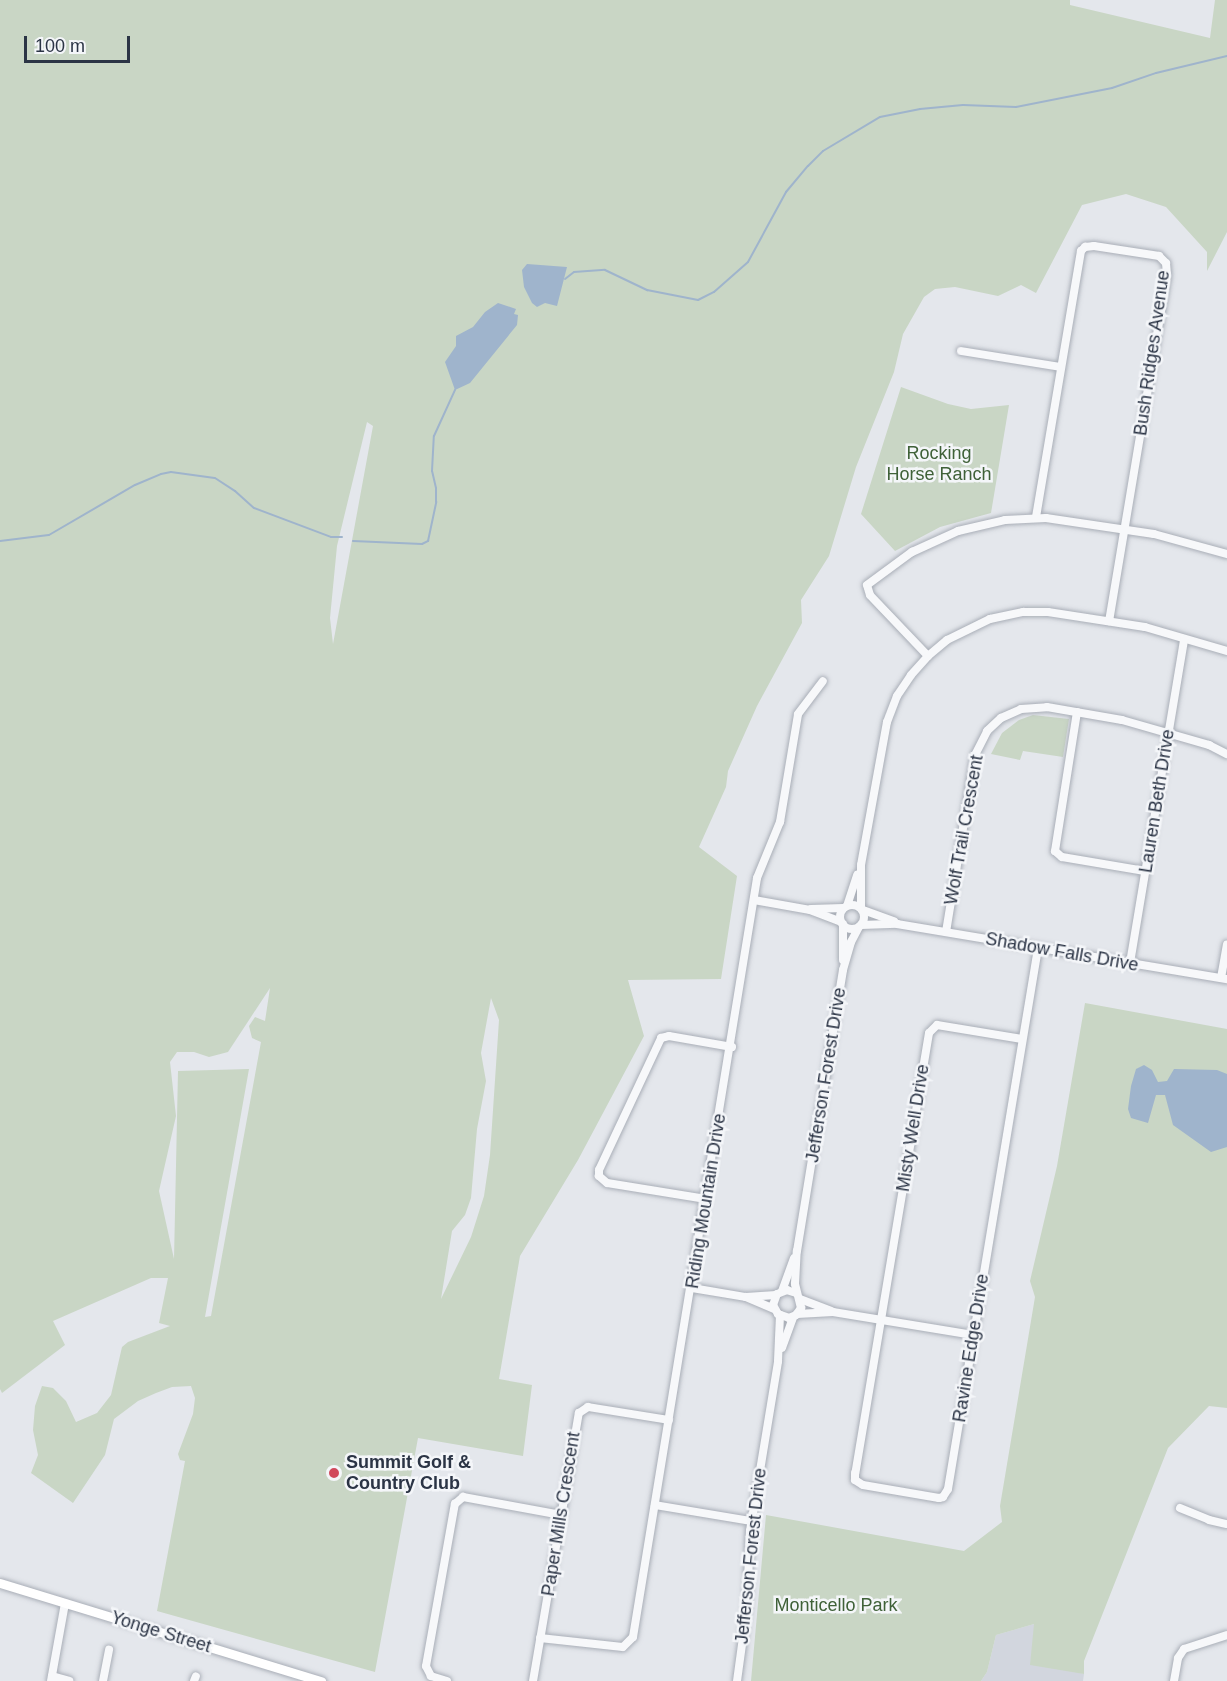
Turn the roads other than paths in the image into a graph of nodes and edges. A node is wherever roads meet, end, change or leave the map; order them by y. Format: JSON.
{"nodes":[{"id":1,"x":961,"y":351,"type":"dead end"},
{"id":2,"x":1061,"y":367,"type":"junction"},
{"id":3,"x":1036,"y":517,"type":"junction"},
{"id":4,"x":1124,"y":529,"type":"junction"},
{"id":5,"x":1227,"y":554,"type":"edge"},
{"id":6,"x":1109,"y":621,"type":"junction"},
{"id":7,"x":1184,"y":639,"type":"junction"},
{"id":8,"x":1227,"y":651,"type":"edge"},
{"id":9,"x":928,"y":656,"type":"junction"},
{"id":10,"x":823,"y":681,"type":"dead end"},
{"id":11,"x":1077,"y":712,"type":"junction"},
{"id":12,"x":1168,"y":733,"type":"junction"},
{"id":13,"x":1227,"y":754,"type":"edge"},
{"id":14,"x":861,"y":865,"type":"junction"},
{"id":15,"x":1145,"y":871,"type":"junction"},
{"id":16,"x":754,"y":900,"type":"junction"},
{"id":17,"x":845,"y":907,"type":"junction"},
{"id":18,"x":862,"y":909,"type":"junction"},
{"id":19,"x":810,"y":910,"type":"junction"},
{"id":20,"x":842,"y":923,"type":"junction"},
{"id":21,"x":897,"y":924,"type":"junction"},
{"id":22,"x":860,"y":926,"type":"junction"},
{"id":23,"x":946,"y":932,"type":"junction"},
{"id":24,"x":1227,"y":945,"type":"edge"},
{"id":25,"x":1038,"y":948,"type":"junction"},
{"id":26,"x":1130,"y":963,"type":"junction"},
{"id":27,"x":843,"y":970,"type":"junction"},
{"id":28,"x":1224,"y":979,"type":"edge"},
{"id":29,"x":1022,"y":1039,"type":"junction"},
{"id":30,"x":732,"y":1047,"type":"junction"},
{"id":31,"x":706,"y":1199,"type":"junction"},
{"id":32,"x":797,"y":1251,"type":"junction"},
{"id":33,"x":692,"y":1288,"type":"junction"},
{"id":34,"x":779,"y":1293,"type":"junction"},
{"id":35,"x":798,"y":1296,"type":"junction"},
{"id":36,"x":746,"y":1297,"type":"junction"},
{"id":37,"x":777,"y":1312,"type":"junction"},
{"id":38,"x":833,"y":1312,"type":"junction"},
{"id":39,"x":795,"y":1315,"type":"junction"},
{"id":40,"x":881,"y":1320,"type":"junction"},
{"id":41,"x":973,"y":1335,"type":"junction"},
{"id":42,"x":778,"y":1361,"type":"junction"},
{"id":43,"x":669,"y":1420,"type":"junction"},
{"id":44,"x":655,"y":1505,"type":"junction"},
{"id":45,"x":1180,"y":1508,"type":"dead end"},
{"id":46,"x":561,"y":1515,"type":"junction"},
{"id":47,"x":751,"y":1521,"type":"junction"},
{"id":48,"x":1227,"y":1524,"type":"edge"},
{"id":49,"x":0,"y":1582,"type":"edge"},
{"id":50,"x":65,"y":1603,"type":"junction"},
{"id":51,"x":1227,"y":1635,"type":"edge"},
{"id":52,"x":540,"y":1638,"type":"junction"},
{"id":53,"x":109,"y":1650,"type":"dead end"},
{"id":54,"x":51,"y":1678,"type":"edge"},
{"id":55,"x":69,"y":1681,"type":"edge"},
{"id":56,"x":104,"y":1681,"type":"edge"},
{"id":57,"x":321,"y":1681,"type":"edge"},
{"id":58,"x":447,"y":1681,"type":"edge"},
{"id":59,"x":533,"y":1681,"type":"edge"},
{"id":60,"x":737,"y":1681,"type":"edge"},
{"id":61,"x":1174,"y":1681,"type":"edge"}],
"edges":[{"from":1,"to":2,"type":"street"},
{"from":2,"to":3,"type":"street","name":"Bush Ridges Avenue"},
{"from":2,"to":4,"type":"street","name":"Bush Ridges Avenue"},
{"from":3,"to":4,"type":"street"},
{"from":3,"to":9,"type":"street"},
{"from":4,"to":5,"type":"street"},
{"from":4,"to":6,"type":"street","name":"Bush Ridges Avenue"},
{"from":6,"to":7,"type":"street"},
{"from":6,"to":9,"type":"street"},
{"from":7,"to":8,"type":"street"},
{"from":7,"to":12,"type":"street","name":"Lauren Beth Drive"},
{"from":9,"to":14,"type":"street"},
{"from":10,"to":16,"type":"street","name":"Riding Mountain Drive"},
{"from":11,"to":12,"type":"street","name":"Wolf Trail Crescent"},
{"from":11,"to":15,"type":"street"},
{"from":11,"to":23,"type":"street","name":"Wolf Trail Crescent"},
{"from":12,"to":13,"type":"street","name":"Wolf Trail Crescent"},
{"from":12,"to":15,"type":"street","name":"Lauren Beth Drive"},
{"from":14,"to":17,"type":"street"},
{"from":14,"to":18,"type":"street"},
{"from":15,"to":26,"type":"street","name":"Lauren Beth Drive"},
{"from":16,"to":19,"type":"street"},
{"from":16,"to":30,"type":"street","name":"Riding Mountain Drive"},
{"from":17,"to":18,"type":"street"},
{"from":17,"to":19,"type":"street"},
{"from":17,"to":20,"type":"street"},
{"from":18,"to":21,"type":"street","name":"Shadow Falls Drive"},
{"from":18,"to":22,"type":"street"},
{"from":19,"to":20,"type":"street"},
{"from":20,"to":22,"type":"street"},
{"from":20,"to":27,"type":"street","name":"Jefferson Forest Drive"},
{"from":21,"to":22,"type":"street","name":"Shadow Falls Drive"},
{"from":21,"to":23,"type":"street","name":"Shadow Falls Drive"},
{"from":22,"to":27,"type":"street","name":"Jefferson Forest Drive"},
{"from":23,"to":25,"type":"street","name":"Shadow Falls Drive"},
{"from":24,"to":28,"type":"street"},
{"from":25,"to":26,"type":"street","name":"Shadow Falls Drive"},
{"from":25,"to":29,"type":"street","name":"Ravine Edge Drive"},
{"from":26,"to":28,"type":"street","name":"Shadow Falls Drive"},
{"from":27,"to":32,"type":"street","name":"Jefferson Forest Drive"},
{"from":29,"to":40,"type":"street","name":"Misty Well Drive"},
{"from":29,"to":41,"type":"street","name":"Ravine Edge Drive"},
{"from":30,"to":31,"type":"street","name":"Riding Mountain Drive"},
{"from":30,"to":31,"type":"street"},
{"from":31,"to":33,"type":"street","name":"Riding Mountain Drive"},
{"from":32,"to":34,"type":"street","name":"Jefferson Forest Drive"},
{"from":32,"to":35,"type":"street","name":"Jefferson Forest Drive"},
{"from":33,"to":36,"type":"street"},
{"from":33,"to":43,"type":"street","name":"Riding Mountain Drive"},
{"from":34,"to":35,"type":"street"},
{"from":34,"to":36,"type":"street"},
{"from":34,"to":37,"type":"street"},
{"from":35,"to":38,"type":"street"},
{"from":35,"to":39,"type":"street"},
{"from":36,"to":37,"type":"street"},
{"from":37,"to":39,"type":"street"},
{"from":37,"to":42,"type":"street","name":"Jefferson Forest Drive"},
{"from":38,"to":39,"type":"street"},
{"from":38,"to":40,"type":"street"},
{"from":39,"to":42,"type":"street","name":"Jefferson Forest Drive"},
{"from":40,"to":41,"type":"street"},
{"from":40,"to":41,"type":"street","name":"Ravine Edge Drive"},
{"from":42,"to":47,"type":"street","name":"Jefferson Forest Drive"},
{"from":43,"to":44,"type":"street","name":"Riding Mountain Drive"},
{"from":43,"to":46,"type":"street","name":"Paper Mills Crescent"},
{"from":44,"to":47,"type":"street"},
{"from":44,"to":52,"type":"street","name":"Riding Mountain Drive"},
{"from":45,"to":48,"type":"street"},
{"from":46,"to":52,"type":"street","name":"Paper Mills Crescent"},
{"from":46,"to":58,"type":"street"},
{"from":47,"to":60,"type":"street","name":"Jefferson Forest Drive"},
{"from":49,"to":50,"type":"main road","name":"Yonge Street"},
{"from":50,"to":54,"type":"street"},
{"from":50,"to":57,"type":"main road","name":"Yonge Street"},
{"from":51,"to":61,"type":"street"},
{"from":52,"to":59,"type":"street","name":"Paper Mills Crescent"},
{"from":53,"to":56,"type":"street"},
{"from":54,"to":55,"type":"street"}]}
